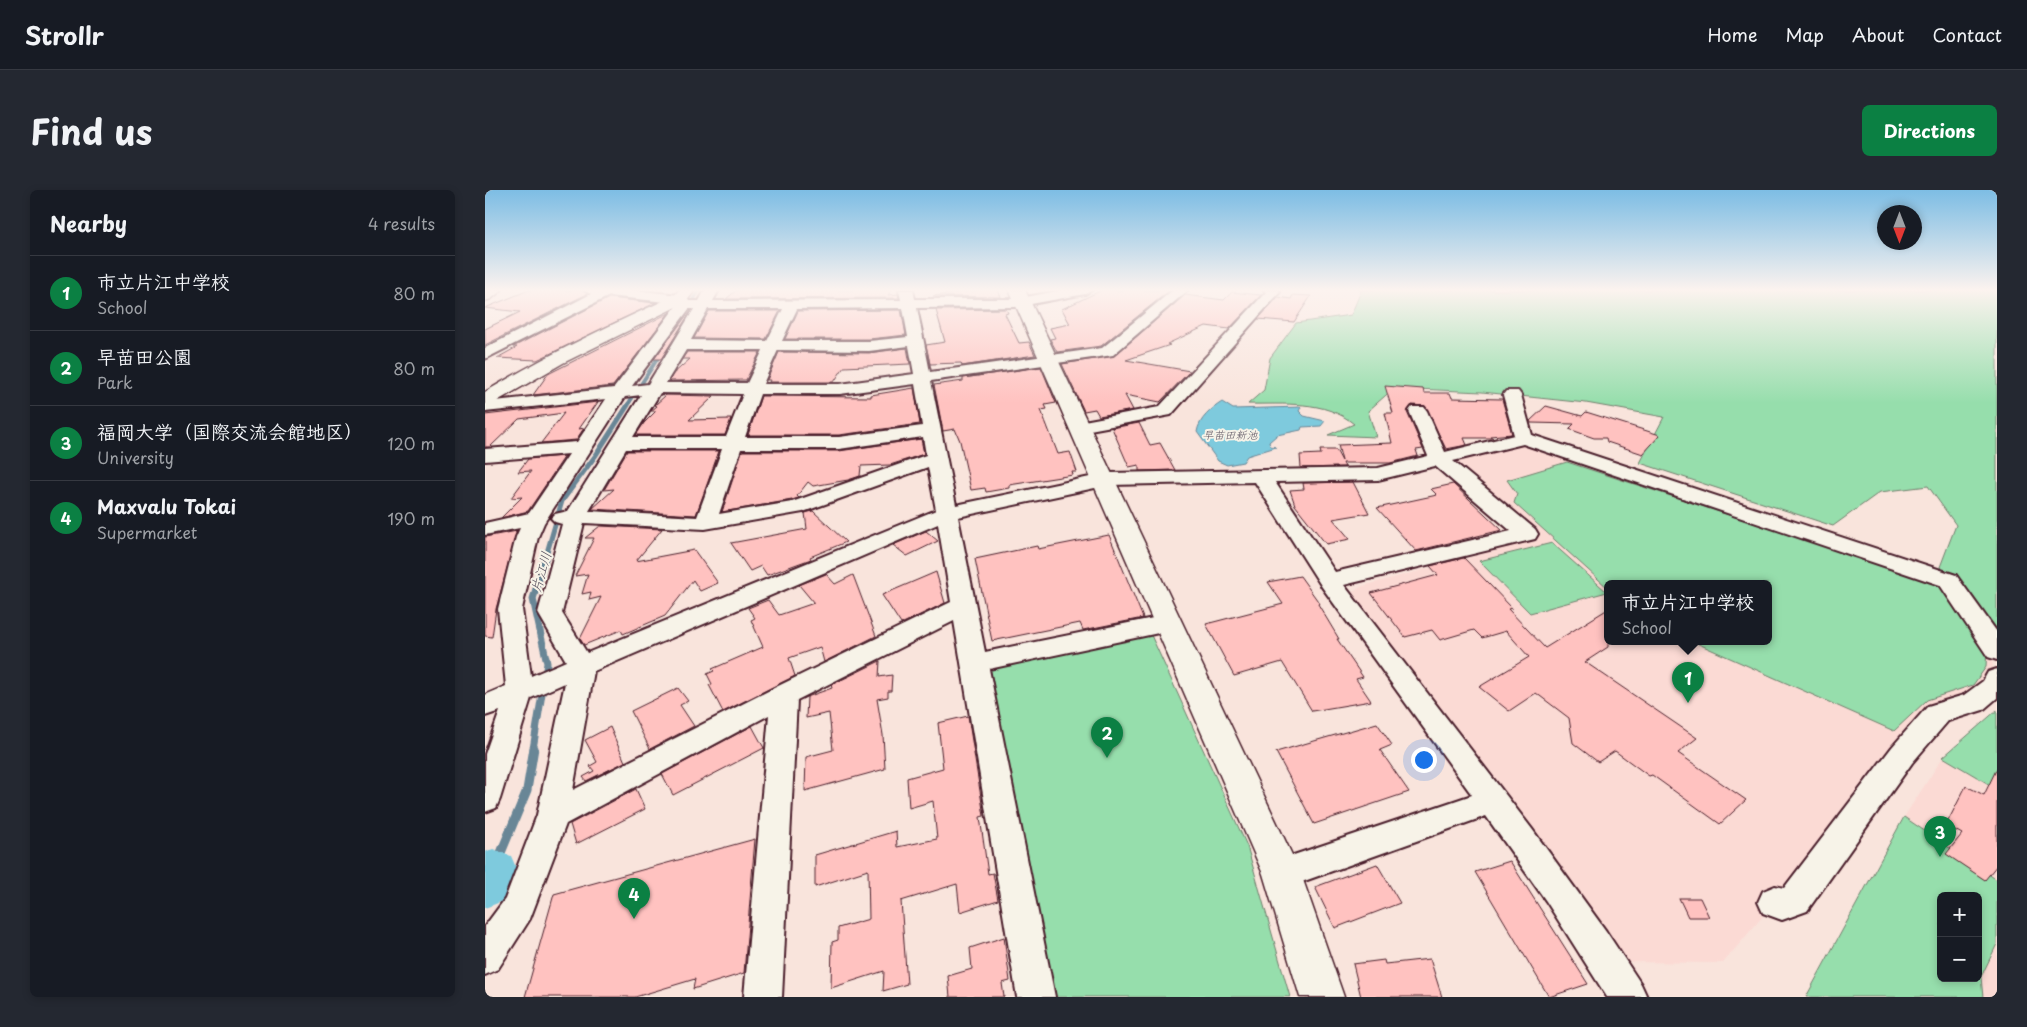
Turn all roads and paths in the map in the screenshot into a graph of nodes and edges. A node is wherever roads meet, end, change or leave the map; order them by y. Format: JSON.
{"nodes":[{"id":1,"x":536,"y":328,"type":"edge"},
{"id":2,"x":620,"y":328,"type":"edge"},
{"id":3,"x":664,"y":328,"type":"edge"},
{"id":4,"x":691,"y":328,"type":"edge"},
{"id":5,"x":781,"y":328,"type":"edge"},
{"id":6,"x":913,"y":328,"type":"edge"},
{"id":7,"x":1033,"y":328,"type":"edge"},
{"id":8,"x":1136,"y":328,"type":"edge"},
{"id":9,"x":1241,"y":328,"type":"edge"},
{"id":10,"x":916,"y":341,"type":"junction"},
{"id":11,"x":681,"y":345,"type":"junction"},
{"id":12,"x":773,"y":345,"type":"junction"},
{"id":13,"x":485,"y":354,"type":"edge"},
{"id":14,"x":1048,"y":360,"type":"junction"},
{"id":15,"x":924,"y":378,"type":"junction"},
{"id":16,"x":654,"y":388,"type":"junction"},
{"id":17,"x":753,"y":388,"type":"junction"},
{"id":18,"x":620,"y":391,"type":"junction"},
{"id":19,"x":1512,"y":395,"type":"dead end"},
{"id":20,"x":485,"y":400,"type":"edge"},
{"id":21,"x":485,"y":407,"type":"edge"},
{"id":22,"x":1418,"y":411,"type":"dead end"},
{"id":23,"x":1079,"y":427,"type":"junction"},
{"id":24,"x":931,"y":430,"type":"junction"},
{"id":25,"x":1524,"y":438,"type":"junction"},
{"id":26,"x":620,"y":443,"type":"junction"},
{"id":27,"x":731,"y":443,"type":"junction"},
{"id":28,"x":585,"y":447,"type":"junction"},
{"id":29,"x":485,"y":455,"type":"edge"},
{"id":30,"x":935,"y":458,"type":"junction"},
{"id":31,"x":1438,"y":458,"type":"junction"},
{"id":32,"x":1266,"y":476,"type":"junction"},
{"id":33,"x":1102,"y":481,"type":"junction"},
{"id":34,"x":947,"y":513,"type":"junction"},
{"id":35,"x":575,"y":516,"type":"junction"},
{"id":36,"x":536,"y":520,"type":"junction"},
{"id":37,"x":705,"y":523,"type":"junction"},
{"id":38,"x":485,"y":529,"type":"edge"},
{"id":39,"x":1330,"y":581,"type":"junction"},
{"id":40,"x":964,"y":606,"type":"junction"},
{"id":41,"x":1168,"y":623,"type":"junction"},
{"id":42,"x":1997,"y":651,"type":"edge"},
{"id":43,"x":975,"y":663,"type":"junction"},
{"id":44,"x":582,"y":666,"type":"junction"},
{"id":45,"x":1997,"y":679,"type":"edge"},
{"id":46,"x":520,"y":691,"type":"junction"},
{"id":47,"x":784,"y":694,"type":"junction"},
{"id":48,"x":485,"y":706,"type":"edge"},
{"id":49,"x":485,"y":799,"type":"edge"},
{"id":50,"x":1493,"y":801,"type":"junction"},
{"id":51,"x":553,"y":815,"type":"junction"},
{"id":52,"x":1282,"y":874,"type":"junction"},
{"id":53,"x":1775,"y":902,"type":"dead end"},
{"id":54,"x":485,"y":957,"type":"edge"},
{"id":55,"x":763,"y":997,"type":"edge"},
{"id":56,"x":1037,"y":997,"type":"edge"},
{"id":57,"x":1322,"y":997,"type":"edge"},
{"id":58,"x":1628,"y":997,"type":"edge"}],
"edges":[{"from":1,"to":13,"type":"street"},
{"from":2,"to":20,"type":"street"},
{"from":3,"to":18,"type":"street"},
{"from":4,"to":11,"type":"street"},
{"from":5,"to":12,"type":"street"},
{"from":6,"to":10,"type":"street"},
{"from":7,"to":14,"type":"street"},
{"from":8,"to":14,"type":"street"},
{"from":9,"to":23,"type":"street"},
{"from":10,"to":12,"type":"street"},
{"from":10,"to":15,"type":"street"},
{"from":11,"to":12,"type":"street"},
{"from":11,"to":16,"type":"street"},
{"from":12,"to":17,"type":"street"},
{"from":14,"to":15,"type":"street"},
{"from":14,"to":23,"type":"street"},
{"from":15,"to":17,"type":"street"},
{"from":15,"to":24,"type":"street"},
{"from":16,"to":17,"type":"street"},
{"from":16,"to":18,"type":"street"},
{"from":16,"to":26,"type":"street"},
{"from":17,"to":27,"type":"street"},
{"from":18,"to":21,"type":"street"},
{"from":18,"to":28,"type":"street"},
{"from":19,"to":25,"type":"street"},
{"from":22,"to":31,"type":"street"},
{"from":23,"to":33,"type":"street"},
{"from":24,"to":27,"type":"street"},
{"from":24,"to":30,"type":"street"},
{"from":25,"to":31,"type":"street"},
{"from":25,"to":42,"type":"street"},
{"from":26,"to":27,"type":"street"},
{"from":26,"to":35,"type":"street"},
{"from":27,"to":37,"type":"street"},
{"from":28,"to":29,"type":"street"},
{"from":28,"to":36,"type":"street"},
{"from":30,"to":34,"type":"street"},
{"from":30,"to":37,"type":"street"},
{"from":31,"to":32,"type":"street"},
{"from":31,"to":39,"type":"street"},
{"from":32,"to":33,"type":"street"},
{"from":32,"to":39,"type":"street"},
{"from":33,"to":34,"type":"street"},
{"from":33,"to":41,"type":"street"},
{"from":34,"to":40,"type":"street"},
{"from":34,"to":44,"type":"street"},
{"from":35,"to":36,"type":"street"},
{"from":35,"to":37,"type":"street"},
{"from":35,"to":44,"type":"street"},
{"from":36,"to":38,"type":"street"},
{"from":36,"to":46,"type":"street"},
{"from":39,"to":50,"type":"street"},
{"from":40,"to":43,"type":"street"},
{"from":40,"to":47,"type":"street"},
{"from":41,"to":43,"type":"street"},
{"from":41,"to":52,"type":"street"},
{"from":43,"to":56,"type":"street"},
{"from":44,"to":46,"type":"street"},
{"from":44,"to":51,"type":"street"},
{"from":45,"to":53,"type":"street"},
{"from":46,"to":48,"type":"street"},
{"from":46,"to":49,"type":"street"},
{"from":47,"to":51,"type":"street"},
{"from":47,"to":55,"type":"street"},
{"from":50,"to":52,"type":"street"},
{"from":50,"to":58,"type":"street"},
{"from":51,"to":54,"type":"street"},
{"from":52,"to":57,"type":"street"}]}
